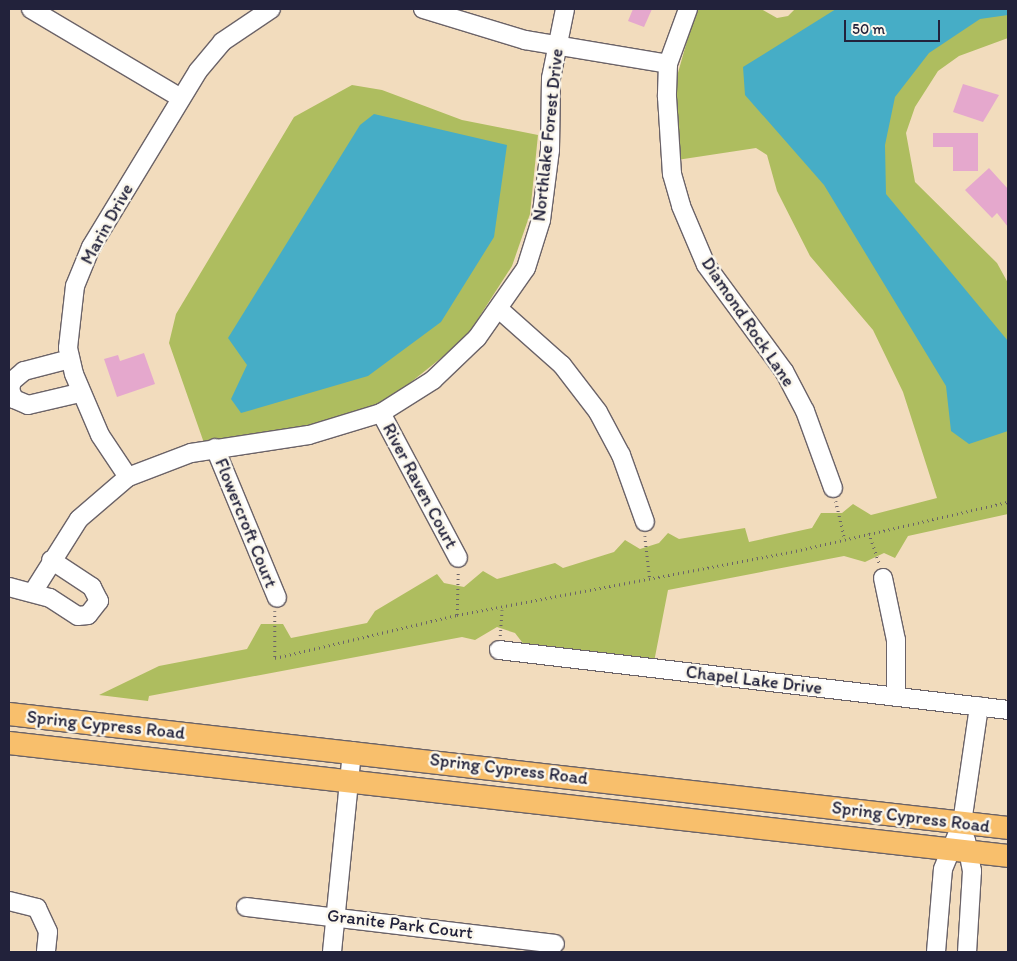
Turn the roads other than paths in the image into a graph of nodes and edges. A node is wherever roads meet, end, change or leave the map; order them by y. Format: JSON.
{"nodes":[{"id":1,"x":31,"y":9,"type":"edge"},
{"id":2,"x":271,"y":9,"type":"edge"},
{"id":3,"x":423,"y":9,"type":"edge"},
{"id":4,"x":565,"y":9,"type":"edge"},
{"id":5,"x":688,"y":9,"type":"edge"},
{"id":6,"x":557,"y":46,"type":"junction"},
{"id":7,"x":668,"y":64,"type":"junction"},
{"id":8,"x":181,"y":98,"type":"junction"},
{"id":9,"x":500,"y":310,"type":"junction"},
{"id":10,"x":70,"y":359,"type":"junction"},
{"id":11,"x":79,"y":393,"type":"junction"},
{"id":12,"x":381,"y":413,"type":"junction"},
{"id":13,"x":215,"y":448,"type":"junction"},
{"id":14,"x":128,"y":477,"type":"junction"},
{"id":15,"x":832,"y":488,"type":"road end"},
{"id":16,"x":645,"y":522,"type":"road end"},
{"id":17,"x":458,"y":558,"type":"road end"},
{"id":18,"x":51,"y":560,"type":"junction"},
{"id":19,"x":883,"y":578,"type":"road end"},
{"id":20,"x":9,"y":587,"type":"edge"},
{"id":21,"x":33,"y":592,"type":"junction"},
{"id":22,"x":277,"y":598,"type":"road end"},
{"id":23,"x":499,"y":650,"type":"road end"},
{"id":24,"x":896,"y":697,"type":"junction"},
{"id":25,"x":979,"y":706,"type":"junction"},
{"id":26,"x":1008,"y":710,"type":"edge"},
{"id":27,"x":9,"y":714,"type":"edge"},
{"id":28,"x":9,"y":743,"type":"edge"},
{"id":29,"x":352,"y":751,"type":"junction"},
{"id":30,"x":349,"y":781,"type":"junction"},
{"id":31,"x":667,"y":787,"type":"junction"},
{"id":32,"x":664,"y":815,"type":"junction"},
{"id":33,"x":962,"y":823,"type":"junction"},
{"id":34,"x":1008,"y":828,"type":"edge"},
{"id":35,"x":960,"y":851,"type":"junction"},
{"id":36,"x":1008,"y":856,"type":"edge"},
{"id":37,"x":9,"y":900,"type":"edge"},
{"id":38,"x":246,"y":908,"type":"dead end"},
{"id":39,"x":336,"y":915,"type":"junction"},
{"id":40,"x":555,"y":944,"type":"dead end"},
{"id":41,"x":46,"y":952,"type":"edge"},
{"id":42,"x":332,"y":952,"type":"edge"},
{"id":43,"x":936,"y":952,"type":"edge"},
{"id":44,"x":967,"y":952,"type":"edge"}],
"edges":[{"from":1,"to":8,"type":"street"},
{"from":2,"to":8,"type":"street","name":"Marin Drive"},
{"from":3,"to":6,"type":"street"},
{"from":4,"to":6,"type":"street","name":"Northlake Forest Drive"},
{"from":5,"to":7,"type":"street","name":"Diamond Rock Lane"},
{"from":6,"to":7,"type":"street"},
{"from":6,"to":9,"type":"street","name":"Northlake Forest Drive"},
{"from":7,"to":15,"type":"street","name":"Diamond Rock Lane"},
{"from":8,"to":10,"type":"street","name":"Marin Drive"},
{"from":9,"to":12,"type":"street","name":"Northlake Forest Drive"},
{"from":9,"to":16,"type":"street"},
{"from":10,"to":11,"type":"street","name":"Marin Drive"},
{"from":10,"to":11,"type":"street"},
{"from":11,"to":14,"type":"street","name":"Marin Drive"},
{"from":12,"to":13,"type":"street","name":"Northlake Forest Drive"},
{"from":12,"to":17,"type":"street","name":"River Raven Court"},
{"from":13,"to":14,"type":"street","name":"Northlake Forest Drive"},
{"from":13,"to":22,"type":"street","name":"Flowercroft Court"},
{"from":14,"to":18,"type":"street","name":"Northlake Forest Drive"},
{"from":18,"to":21,"type":"street","name":"Northlake Forest Drive"},
{"from":18,"to":21,"type":"street"},
{"from":19,"to":24,"type":"street"},
{"from":20,"to":21,"type":"street"},
{"from":23,"to":24,"type":"street","name":"Chapel Lake Drive"},
{"from":24,"to":25,"type":"street","name":"Chapel Lake Drive"},
{"from":25,"to":26,"type":"street","name":"Chapel Lake Drive"},
{"from":25,"to":33,"type":"street"},
{"from":27,"to":29,"type":"main road","name":"Spring Cypress Road"},
{"from":28,"to":30,"type":"main road","name":"Spring Cypress Road"},
{"from":29,"to":30,"type":"street"},
{"from":29,"to":31,"type":"main road","name":"Spring Cypress Road"},
{"from":30,"to":32,"type":"main road","name":"Spring Cypress Road"},
{"from":30,"to":39,"type":"street"},
{"from":31,"to":32,"type":"main road"},
{"from":31,"to":33,"type":"main road","name":"Spring Cypress Road"},
{"from":32,"to":35,"type":"main road","name":"Spring Cypress Road"},
{"from":33,"to":34,"type":"main road","name":"Spring Cypress Road"},
{"from":33,"to":35,"type":"street"},
{"from":35,"to":36,"type":"main road","name":"Spring Cypress Road"},
{"from":35,"to":43,"type":"street"},
{"from":35,"to":44,"type":"street"},
{"from":37,"to":41,"type":"street"},
{"from":38,"to":39,"type":"street","name":"Granite Park Court"},
{"from":39,"to":40,"type":"street","name":"Granite Park Court"},
{"from":39,"to":42,"type":"street"}]}
